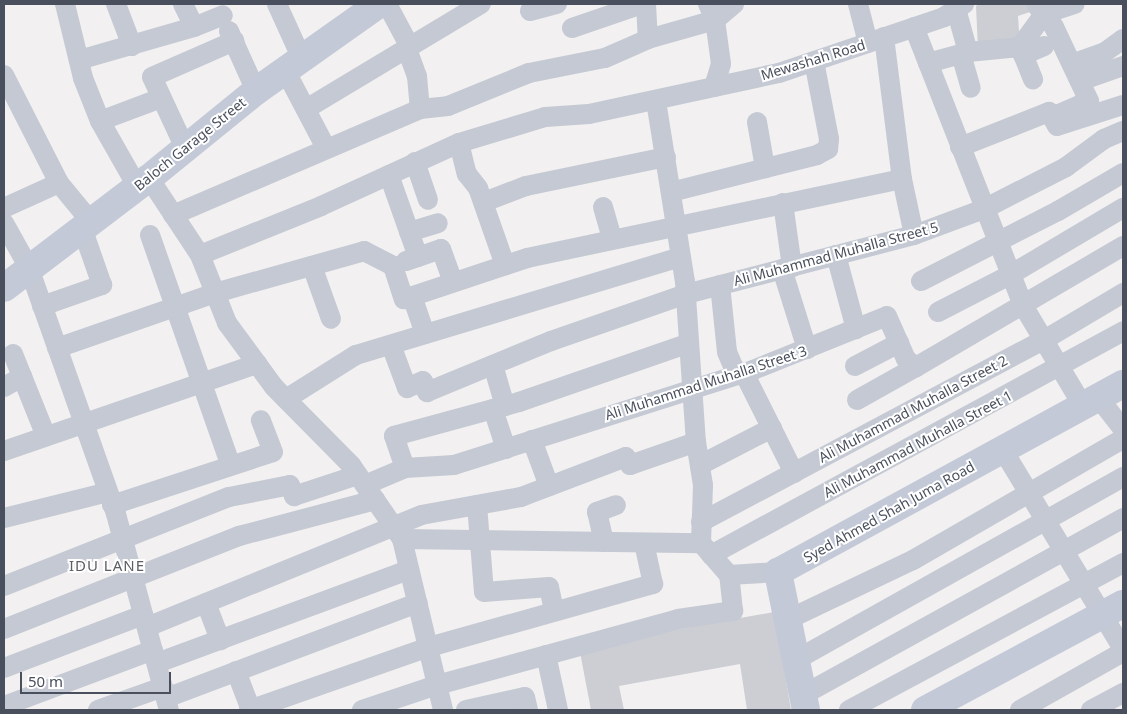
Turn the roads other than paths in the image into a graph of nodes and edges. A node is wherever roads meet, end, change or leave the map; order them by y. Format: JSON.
{"nodes":[{"id":1,"x":65,"y":4,"type":"edge"},
{"id":2,"x":116,"y":4,"type":"edge"},
{"id":3,"x":182,"y":4,"type":"edge"},
{"id":4,"x":277,"y":4,"type":"edge"},
{"id":5,"x":481,"y":4,"type":"edge"},
{"id":6,"x":557,"y":4,"type":"edge"},
{"id":7,"x":642,"y":4,"type":"edge"},
{"id":8,"x":646,"y":4,"type":"edge"},
{"id":9,"x":734,"y":4,"type":"edge"},
{"id":10,"x":858,"y":4,"type":"edge"},
{"id":11,"x":1074,"y":4,"type":"edge"},
{"id":12,"x":371,"y":6,"type":"edge"},
{"id":13,"x":960,"y":6,"type":"edge"},
{"id":14,"x":1040,"y":9,"type":"edge"},
{"id":15,"x":220,"y":10,"type":"edge"},
{"id":16,"x":530,"y":11,"type":"dead end"},
{"id":17,"x":711,"y":12,"type":"edge"},
{"id":18,"x":194,"y":27,"type":"junction"},
{"id":19,"x":914,"y":27,"type":"junction"},
{"id":20,"x":572,"y":28,"type":"dead end"},
{"id":21,"x":648,"y":39,"type":"junction"},
{"id":22,"x":1123,"y":39,"type":"edge"},
{"id":23,"x":876,"y":40,"type":"junction"},
{"id":24,"x":234,"y":41,"type":"junction"},
{"id":25,"x":132,"y":46,"type":"junction"},
{"id":26,"x":1044,"y":46,"type":"dead end"},
{"id":27,"x":408,"y":48,"type":"junction"},
{"id":28,"x":1022,"y":51,"type":"junction"},
{"id":29,"x":965,"y":53,"type":"junction"},
{"id":30,"x":79,"y":60,"type":"junction"},
{"id":31,"x":814,"y":61,"type":"junction"},
{"id":32,"x":928,"y":63,"type":"junction"},
{"id":33,"x":294,"y":64,"type":"junction"},
{"id":34,"x":1123,"y":66,"type":"edge"},
{"id":35,"x":1076,"y":73,"type":"junction"},
{"id":36,"x":4,"y":75,"type":"edge"},
{"id":37,"x":1033,"y":79,"type":"dead end"},
{"id":38,"x":714,"y":87,"type":"junction"},
{"id":39,"x":971,"y":88,"type":"dead end"},
{"id":40,"x":256,"y":91,"type":"junction"},
{"id":41,"x":161,"y":98,"type":"junction"},
{"id":42,"x":656,"y":101,"type":"junction"},
{"id":43,"x":1123,"y":105,"type":"edge"},
{"id":44,"x":306,"y":109,"type":"junction"},
{"id":45,"x":420,"y":109,"type":"junction"},
{"id":46,"x":1052,"y":117,"type":"junction"},
{"id":47,"x":100,"y":121,"type":"junction"},
{"id":48,"x":757,"y":122,"type":"dead end"},
{"id":49,"x":1123,"y":131,"type":"edge"},
{"id":50,"x":459,"y":143,"type":"junction"},
{"id":51,"x":960,"y":147,"type":"junction"},
{"id":52,"x":185,"y":148,"type":"junction"},
{"id":53,"x":326,"y":148,"type":"junction"},
{"id":54,"x":666,"y":157,"type":"junction"},
{"id":55,"x":415,"y":162,"type":"junction"},
{"id":56,"x":765,"y":168,"type":"junction"},
{"id":57,"x":1123,"y":173,"type":"edge"},
{"id":58,"x":390,"y":175,"type":"junction"},
{"id":59,"x":902,"y":179,"type":"junction"},
{"id":60,"x":143,"y":182,"type":"junction"},
{"id":61,"x":59,"y":183,"type":"junction"},
{"id":62,"x":671,"y":192,"type":"junction"},
{"id":63,"x":428,"y":200,"type":"dead end"},
{"id":64,"x":484,"y":202,"type":"junction"},
{"id":65,"x":783,"y":203,"type":"junction"},
{"id":66,"x":603,"y":207,"type":"dead end"},
{"id":67,"x":4,"y":208,"type":"edge"},
{"id":68,"x":1123,"y":208,"type":"edge"},
{"id":69,"x":984,"y":209,"type":"junction"},
{"id":70,"x":173,"y":215,"type":"junction"},
{"id":71,"x":438,"y":223,"type":"dead end"},
{"id":72,"x":86,"y":225,"type":"junction"},
{"id":73,"x":676,"y":226,"type":"junction"},
{"id":74,"x":5,"y":230,"type":"edge"},
{"id":75,"x":409,"y":232,"type":"junction"},
{"id":76,"x":150,"y":235,"type":"dead end"},
{"id":77,"x":914,"y":235,"type":"junction"},
{"id":78,"x":612,"y":239,"type":"junction"},
{"id":79,"x":996,"y":242,"type":"junction"},
{"id":80,"x":1123,"y":246,"type":"edge"},
{"id":81,"x":200,"y":255,"type":"junction"},
{"id":82,"x":836,"y":255,"type":"junction"},
{"id":83,"x":418,"y":257,"type":"junction"},
{"id":84,"x":681,"y":257,"type":"junction"},
{"id":85,"x":506,"y":265,"type":"junction"},
{"id":86,"x":312,"y":266,"type":"junction"},
{"id":87,"x":393,"y":266,"type":"junction"},
{"id":88,"x":29,"y":268,"type":"junction"},
{"id":89,"x":787,"y":268,"type":"junction"},
{"id":90,"x":1010,"y":275,"type":"junction"},
{"id":91,"x":920,"y":281,"type":"dead end"},
{"id":92,"x":453,"y":282,"type":"junction"},
{"id":93,"x":720,"y":285,"type":"junction"},
{"id":94,"x":4,"y":288,"type":"edge"},
{"id":95,"x":215,"y":293,"type":"junction"},
{"id":96,"x":1123,"y":293,"type":"edge"},
{"id":97,"x":686,"y":294,"type":"junction"},
{"id":98,"x":412,"y":296,"type":"junction"},
{"id":99,"x":42,"y":306,"type":"junction"},
{"id":100,"x":175,"y":307,"type":"junction"},
{"id":101,"x":1024,"y":307,"type":"junction"},
{"id":102,"x":938,"y":312,"type":"dead end"},
{"id":103,"x":331,"y":319,"type":"dead end"},
{"id":104,"x":856,"y":329,"type":"junction"},
{"id":105,"x":1123,"y":332,"type":"edge"},
{"id":106,"x":425,"y":334,"type":"junction"},
{"id":107,"x":1044,"y":340,"type":"junction"},
{"id":108,"x":689,"y":343,"type":"junction"},
{"id":109,"x":899,"y":343,"type":"junction"},
{"id":110,"x":391,"y":344,"type":"junction"},
{"id":111,"x":57,"y":348,"type":"junction"},
{"id":112,"x":807,"y":349,"type":"junction"},
{"id":113,"x":13,"y":354,"type":"dead end"},
{"id":114,"x":257,"y":364,"type":"junction"},
{"id":115,"x":492,"y":365,"type":"junction"},
{"id":116,"x":855,"y":366,"type":"dead end"},
{"id":117,"x":916,"y":367,"type":"junction"},
{"id":118,"x":1060,"y":368,"type":"junction"},
{"id":119,"x":740,"y":374,"type":"junction"},
{"id":120,"x":22,"y":377,"type":"junction"},
{"id":121,"x":202,"y":383,"type":"junction"},
{"id":122,"x":1123,"y":384,"type":"edge"},
{"id":123,"x":4,"y":387,"type":"edge"},
{"id":124,"x":692,"y":388,"type":"junction"},
{"id":125,"x":286,"y":399,"type":"junction"},
{"id":126,"x":857,"y":400,"type":"dead end"},
{"id":127,"x":1090,"y":402,"type":"junction"},
{"id":128,"x":499,"y":408,"type":"junction"},
{"id":129,"x":261,"y":420,"type":"dead end"},
{"id":130,"x":84,"y":424,"type":"junction"},
{"id":131,"x":772,"y":428,"type":"junction"},
{"id":132,"x":1123,"y":429,"type":"edge"},
{"id":133,"x":46,"y":436,"type":"junction"},
{"id":134,"x":1123,"y":439,"type":"edge"},
{"id":135,"x":532,"y":440,"type":"junction"},
{"id":136,"x":696,"y":442,"type":"junction"},
{"id":137,"x":506,"y":448,"type":"junction"},
{"id":138,"x":1003,"y":450,"type":"junction"},
{"id":139,"x":4,"y":451,"type":"edge"},
{"id":140,"x":230,"y":464,"type":"junction"},
{"id":141,"x":700,"y":465,"type":"junction"},
{"id":142,"x":405,"y":468,"type":"junction"},
{"id":143,"x":794,"y":473,"type":"junction"},
{"id":144,"x":1123,"y":477,"type":"edge"},
{"id":145,"x":550,"y":486,"type":"junction"},
{"id":146,"x":366,"y":487,"type":"junction"},
{"id":147,"x":1030,"y":494,"type":"junction"},
{"id":148,"x":110,"y":499,"type":"junction"},
{"id":149,"x":477,"y":505,"type":"junction"},
{"id":150,"x":616,"y":505,"type":"dead end"},
{"id":151,"x":4,"y":518,"type":"edge"},
{"id":152,"x":1123,"y":518,"type":"edge"},
{"id":153,"x":1046,"y":520,"type":"junction"},
{"id":154,"x":701,"y":522,"type":"junction"},
{"id":155,"x":398,"y":534,"type":"junction"},
{"id":156,"x":122,"y":537,"type":"junction"},
{"id":157,"x":480,"y":540,"type":"junction"},
{"id":158,"x":604,"y":542,"type":"junction"},
{"id":159,"x":644,"y":543,"type":"junction"},
{"id":160,"x":706,"y":549,"type":"junction"},
{"id":161,"x":1064,"y":550,"type":"junction"},
{"id":162,"x":1123,"y":563,"type":"edge"},
{"id":163,"x":410,"y":570,"type":"junction"},
{"id":164,"x":778,"y":572,"type":"junction"},
{"id":165,"x":730,"y":575,"type":"junction"},
{"id":166,"x":134,"y":580,"type":"junction"},
{"id":167,"x":1085,"y":585,"type":"junction"},
{"id":168,"x":4,"y":586,"type":"edge"},
{"id":169,"x":206,"y":603,"type":"junction"},
{"id":170,"x":418,"y":603,"type":"junction"},
{"id":171,"x":1113,"y":609,"type":"edge"},
{"id":172,"x":554,"y":611,"type":"junction"},
{"id":173,"x":786,"y":620,"type":"junction"},
{"id":174,"x":145,"y":621,"type":"junction"},
{"id":175,"x":4,"y":629,"type":"edge"},
{"id":176,"x":220,"y":640,"type":"junction"},
{"id":177,"x":429,"y":647,"type":"junction"},
{"id":178,"x":1123,"y":648,"type":"edge"},
{"id":179,"x":1123,"y":652,"type":"edge"},
{"id":180,"x":546,"y":655,"type":"junction"},
{"id":181,"x":155,"y":657,"type":"junction"},
{"id":182,"x":794,"y":661,"type":"junction"},
{"id":183,"x":4,"y":668,"type":"edge"},
{"id":184,"x":236,"y":671,"type":"junction"},
{"id":185,"x":437,"y":685,"type":"junction"},
{"id":186,"x":1123,"y":693,"type":"edge"},
{"id":187,"x":166,"y":698,"type":"edge"},
{"id":188,"x":804,"y":703,"type":"edge"},
{"id":189,"x":4,"y":706,"type":"edge"},
{"id":190,"x":478,"y":709,"type":"edge"},
{"id":191,"x":1027,"y":709,"type":"edge"},
{"id":192,"x":98,"y":710,"type":"edge"},
{"id":193,"x":250,"y":710,"type":"edge"},
{"id":194,"x":362,"y":710,"type":"edge"},
{"id":195,"x":442,"y":710,"type":"edge"},
{"id":196,"x":528,"y":710,"type":"edge"},
{"id":197,"x":558,"y":710,"type":"edge"},
{"id":198,"x":849,"y":710,"type":"edge"},
{"id":199,"x":925,"y":710,"type":"edge"},
{"id":200,"x":1092,"y":710,"type":"edge"}],
"edges":[{"from":1,"to":30,"type":"street"},
{"from":2,"to":25,"type":"street"},
{"from":3,"to":18,"type":"street"},
{"from":4,"to":33,"type":"street"},
{"from":5,"to":27,"type":"street"},
{"from":6,"to":16,"type":"street"},
{"from":7,"to":20,"type":"street"},
{"from":8,"to":21,"type":"street"},
{"from":9,"to":17,"type":"street"},
{"from":10,"to":23,"type":"street"},
{"from":11,"to":14,"type":"street"},
{"from":12,"to":27,"type":"street"},
{"from":12,"to":33,"type":"street","name":"Baloch Garage Street"},
{"from":13,"to":19,"type":"street","name":"Mewashah Road"},
{"from":13,"to":29,"type":"street"},
{"from":14,"to":28,"type":"street"},
{"from":14,"to":35,"type":"street"},
{"from":15,"to":18,"type":"street"},
{"from":15,"to":24,"type":"street"},
{"from":17,"to":21,"type":"street"},
{"from":17,"to":38,"type":"street"},
{"from":18,"to":25,"type":"street"},
{"from":19,"to":23,"type":"street","name":"Mewashah Road"},
{"from":19,"to":32,"type":"street"},
{"from":21,"to":45,"type":"street"},
{"from":22,"to":35,"type":"street"},
{"from":23,"to":31,"type":"street","name":"Mewashah Road"},
{"from":23,"to":59,"type":"street"},
{"from":24,"to":40,"type":"street"},
{"from":24,"to":41,"type":"street"},
{"from":25,"to":30,"type":"street"},
{"from":26,"to":28,"type":"street"},
{"from":27,"to":44,"type":"street"},
{"from":27,"to":45,"type":"street"},
{"from":28,"to":29,"type":"street"},
{"from":28,"to":37,"type":"street"},
{"from":29,"to":32,"type":"street"},
{"from":29,"to":39,"type":"street"},
{"from":30,"to":47,"type":"street"},
{"from":31,"to":38,"type":"street","name":"Mewashah Road"},
{"from":31,"to":56,"type":"street"},
{"from":32,"to":51,"type":"street"},
{"from":33,"to":40,"type":"street","name":"Baloch Garage Street"},
{"from":33,"to":44,"type":"street"},
{"from":34,"to":35,"type":"street"},
{"from":35,"to":46,"type":"street"},
{"from":36,"to":61,"type":"street"},
{"from":38,"to":42,"type":"street","name":"Mewashah Road"},
{"from":40,"to":52,"type":"street","name":"Baloch Garage Street"},
{"from":41,"to":47,"type":"street"},
{"from":41,"to":52,"type":"street"},
{"from":42,"to":50,"type":"street","name":"Mewashah Road"},
{"from":42,"to":54,"type":"street"},
{"from":43,"to":46,"type":"street"},
{"from":44,"to":53,"type":"street"},
{"from":45,"to":53,"type":"street"},
{"from":46,"to":51,"type":"street"},
{"from":47,"to":60,"type":"street"},
{"from":48,"to":56,"type":"street"},
{"from":49,"to":69,"type":"street","name":"Ali Muhammad Muhalla Street 5"},
{"from":50,"to":55,"type":"street","name":"Mewashah Road"},
{"from":50,"to":64,"type":"street"},
{"from":51,"to":69,"type":"street"},
{"from":52,"to":60,"type":"street","name":"Baloch Garage Street"},
{"from":53,"to":70,"type":"street"},
{"from":54,"to":62,"type":"street"},
{"from":54,"to":64,"type":"street"},
{"from":55,"to":58,"type":"street","name":"Mewashah Road"},
{"from":55,"to":63,"type":"street"},
{"from":56,"to":62,"type":"street"},
{"from":57,"to":79,"type":"street"},
{"from":58,"to":75,"type":"street"},
{"from":58,"to":81,"type":"street","name":"Mewashah Road"},
{"from":59,"to":65,"type":"street"},
{"from":59,"to":77,"type":"street"},
{"from":60,"to":70,"type":"street"},
{"from":60,"to":72,"type":"street","name":"Baloch Garage Street"},
{"from":61,"to":67,"type":"street"},
{"from":61,"to":72,"type":"street"},
{"from":62,"to":73,"type":"street"},
{"from":64,"to":85,"type":"street"},
{"from":65,"to":73,"type":"street"},
{"from":65,"to":89,"type":"street"},
{"from":66,"to":78,"type":"street"},
{"from":68,"to":90,"type":"street"},
{"from":69,"to":77,"type":"street","name":"Ali Muhammad Muhalla Street 5"},
{"from":69,"to":79,"type":"street"},
{"from":70,"to":81,"type":"street"},
{"from":71,"to":75,"type":"street"},
{"from":72,"to":88,"type":"street","name":"Baloch Garage Street"},
{"from":72,"to":99,"type":"street"},
{"from":73,"to":78,"type":"street"},
{"from":73,"to":84,"type":"street"},
{"from":74,"to":88,"type":"street"},
{"from":75,"to":83,"type":"street"},
{"from":76,"to":100,"type":"street"},
{"from":77,"to":82,"type":"street","name":"Ali Muhammad Muhalla Street 5"},
{"from":78,"to":85,"type":"street"},
{"from":79,"to":90,"type":"street"},
{"from":79,"to":91,"type":"street"},
{"from":80,"to":101,"type":"street"},
{"from":81,"to":95,"type":"street"},
{"from":82,"to":89,"type":"street","name":"Ali Muhammad Muhalla Street 5"},
{"from":82,"to":104,"type":"street"},
{"from":83,"to":87,"type":"street"},
{"from":83,"to":92,"type":"street"},
{"from":84,"to":97,"type":"street"},
{"from":84,"to":106,"type":"street"},
{"from":85,"to":92,"type":"street"},
{"from":86,"to":87,"type":"street"},
{"from":86,"to":95,"type":"street"},
{"from":86,"to":103,"type":"street"},
{"from":87,"to":98,"type":"street"},
{"from":88,"to":94,"type":"street","name":"Baloch Garage Street"},
{"from":88,"to":99,"type":"street"},
{"from":89,"to":93,"type":"street","name":"Ali Muhammad Muhalla Street 5"},
{"from":89,"to":112,"type":"street"},
{"from":90,"to":101,"type":"street"},
{"from":90,"to":102,"type":"street"},
{"from":92,"to":98,"type":"street"},
{"from":93,"to":97,"type":"street","name":"Ali Muhammad Muhalla Street 5"},
{"from":93,"to":119,"type":"street"},
{"from":95,"to":100,"type":"street"},
{"from":95,"to":114,"type":"street"},
{"from":96,"to":107,"type":"street","name":"Ali Muhammad Muhalla Street 2"},
{"from":97,"to":108,"type":"street"},
{"from":97,"to":115,"type":"street","name":"Ali Muhammad Muhalla Street 5"},
{"from":98,"to":106,"type":"street"},
{"from":99,"to":111,"type":"street"},
{"from":100,"to":111,"type":"street"},
{"from":100,"to":121,"type":"street"},
{"from":101,"to":107,"type":"street"},
{"from":101,"to":117,"type":"street"},
{"from":104,"to":109,"type":"street","name":"Ali Muhammad Muhalla Street 3"},
{"from":104,"to":112,"type":"street","name":"Ali Muhammad Muhalla Street 3"},
{"from":105,"to":118,"type":"street","name":"Ali Muhammad Muhalla Street 1"},
{"from":106,"to":110,"type":"street"},
{"from":107,"to":118,"type":"street"},
{"from":107,"to":143,"type":"street","name":"Ali Muhammad Muhalla Street 2"},
{"from":108,"to":124,"type":"street"},
{"from":108,"to":128,"type":"street"},
{"from":109,"to":116,"type":"street"},
{"from":109,"to":117,"type":"street","name":"Ali Muhammad Muhalla Street 3"},
{"from":110,"to":115,"type":"street","name":"Ali Muhammad Muhalla Street 5"},
{"from":110,"to":125,"type":"street"},
{"from":111,"to":130,"type":"street"},
{"from":112,"to":119,"type":"street","name":"Ali Muhammad Muhalla Street 3"},
{"from":113,"to":120,"type":"street"},
{"from":114,"to":121,"type":"street"},
{"from":114,"to":125,"type":"street"},
{"from":115,"to":128,"type":"street"},
{"from":117,"to":126,"type":"street"},
{"from":118,"to":127,"type":"street"},
{"from":118,"to":160,"type":"street","name":"Ali Muhammad Muhalla Street 1"},
{"from":119,"to":124,"type":"street","name":"Ali Muhammad Muhalla Street 3"},
{"from":119,"to":131,"type":"street"},
{"from":120,"to":123,"type":"street"},
{"from":120,"to":133,"type":"street"},
{"from":121,"to":130,"type":"street"},
{"from":121,"to":140,"type":"street"},
{"from":122,"to":127,"type":"street","name":"Syed Ahmed Shah Juma Road"},
{"from":124,"to":135,"type":"street","name":"Ali Muhammad Muhalla Street 3"},
{"from":124,"to":136,"type":"street"},
{"from":125,"to":146,"type":"street"},
{"from":127,"to":132,"type":"street"},
{"from":127,"to":138,"type":"street","name":"Syed Ahmed Shah Juma Road"},
{"from":128,"to":137,"type":"street"},
{"from":128,"to":142,"type":"street"},
{"from":129,"to":140,"type":"street"},
{"from":130,"to":133,"type":"street"},
{"from":130,"to":148,"type":"street"},
{"from":131,"to":141,"type":"street"},
{"from":131,"to":143,"type":"street"},
{"from":133,"to":139,"type":"street"},
{"from":134,"to":147,"type":"street"},
{"from":135,"to":137,"type":"street","name":"Ali Muhammad Muhalla Street 3"},
{"from":135,"to":145,"type":"street"},
{"from":136,"to":141,"type":"street"},
{"from":136,"to":145,"type":"street"},
{"from":137,"to":142,"type":"street","name":"Ali Muhammad Muhalla Street 3"},
{"from":138,"to":147,"type":"street"},
{"from":138,"to":164,"type":"street","name":"Syed Ahmed Shah Juma Road"},
{"from":140,"to":148,"type":"street"},
{"from":141,"to":154,"type":"street"},
{"from":142,"to":146,"type":"street","name":"Ali Muhammad Muhalla Street 3"},
{"from":143,"to":154,"type":"street","name":"Ali Muhammad Muhalla Street 2"},
{"from":144,"to":153,"type":"street"},
{"from":145,"to":149,"type":"street"},
{"from":146,"to":155,"type":"street"},
{"from":146,"to":156,"type":"street"},
{"from":146,"to":166,"type":"street"},
{"from":147,"to":153,"type":"street"},
{"from":147,"to":173,"type":"street"},
{"from":148,"to":151,"type":"street"},
{"from":148,"to":156,"type":"street"},
{"from":149,"to":155,"type":"street"},
{"from":149,"to":157,"type":"street"},
{"from":150,"to":158,"type":"street"},
{"from":152,"to":161,"type":"street"},
{"from":153,"to":161,"type":"street"},
{"from":153,"to":182,"type":"street"},
{"from":154,"to":160,"type":"street"},
{"from":155,"to":157,"type":"street"},
{"from":155,"to":163,"type":"street"},
{"from":155,"to":169,"type":"street"},
{"from":156,"to":166,"type":"street"},
{"from":156,"to":168,"type":"street"},
{"from":157,"to":158,"type":"street"},
{"from":157,"to":172,"type":"street"},
{"from":158,"to":159,"type":"street"},
{"from":159,"to":160,"type":"street"},
{"from":159,"to":172,"type":"street"},
{"from":160,"to":165,"type":"street"},
{"from":161,"to":167,"type":"street"},
{"from":161,"to":188,"type":"street"},
{"from":162,"to":167,"type":"street"},
{"from":163,"to":170,"type":"street"},
{"from":163,"to":176,"type":"street"},
{"from":164,"to":165,"type":"street"},
{"from":164,"to":173,"type":"street"},
{"from":165,"to":180,"type":"street"},
{"from":166,"to":174,"type":"street"},
{"from":166,"to":175,"type":"street"},
{"from":167,"to":171,"type":"street"},
{"from":167,"to":198,"type":"street"},
{"from":169,"to":174,"type":"street"},
{"from":169,"to":176,"type":"street"},
{"from":170,"to":177,"type":"street"},
{"from":170,"to":184,"type":"street"},
{"from":171,"to":178,"type":"street"},
{"from":171,"to":199,"type":"street"},
{"from":172,"to":177,"type":"street"},
{"from":173,"to":182,"type":"street"},
{"from":174,"to":181,"type":"street"},
{"from":174,"to":183,"type":"street"},
{"from":176,"to":181,"type":"street"},
{"from":177,"to":185,"type":"street"},
{"from":177,"to":193,"type":"street"},
{"from":179,"to":191,"type":"street"},
{"from":180,"to":185,"type":"street"},
{"from":180,"to":197,"type":"street"},
{"from":181,"to":187,"type":"street"},
{"from":181,"to":189,"type":"street"},
{"from":182,"to":188,"type":"street"},
{"from":184,"to":187,"type":"street"},
{"from":184,"to":193,"type":"street"},
{"from":185,"to":194,"type":"street"},
{"from":185,"to":195,"type":"street"},
{"from":186,"to":200,"type":"street"},
{"from":187,"to":192,"type":"street"},
{"from":190,"to":196,"type":"street"}]}
